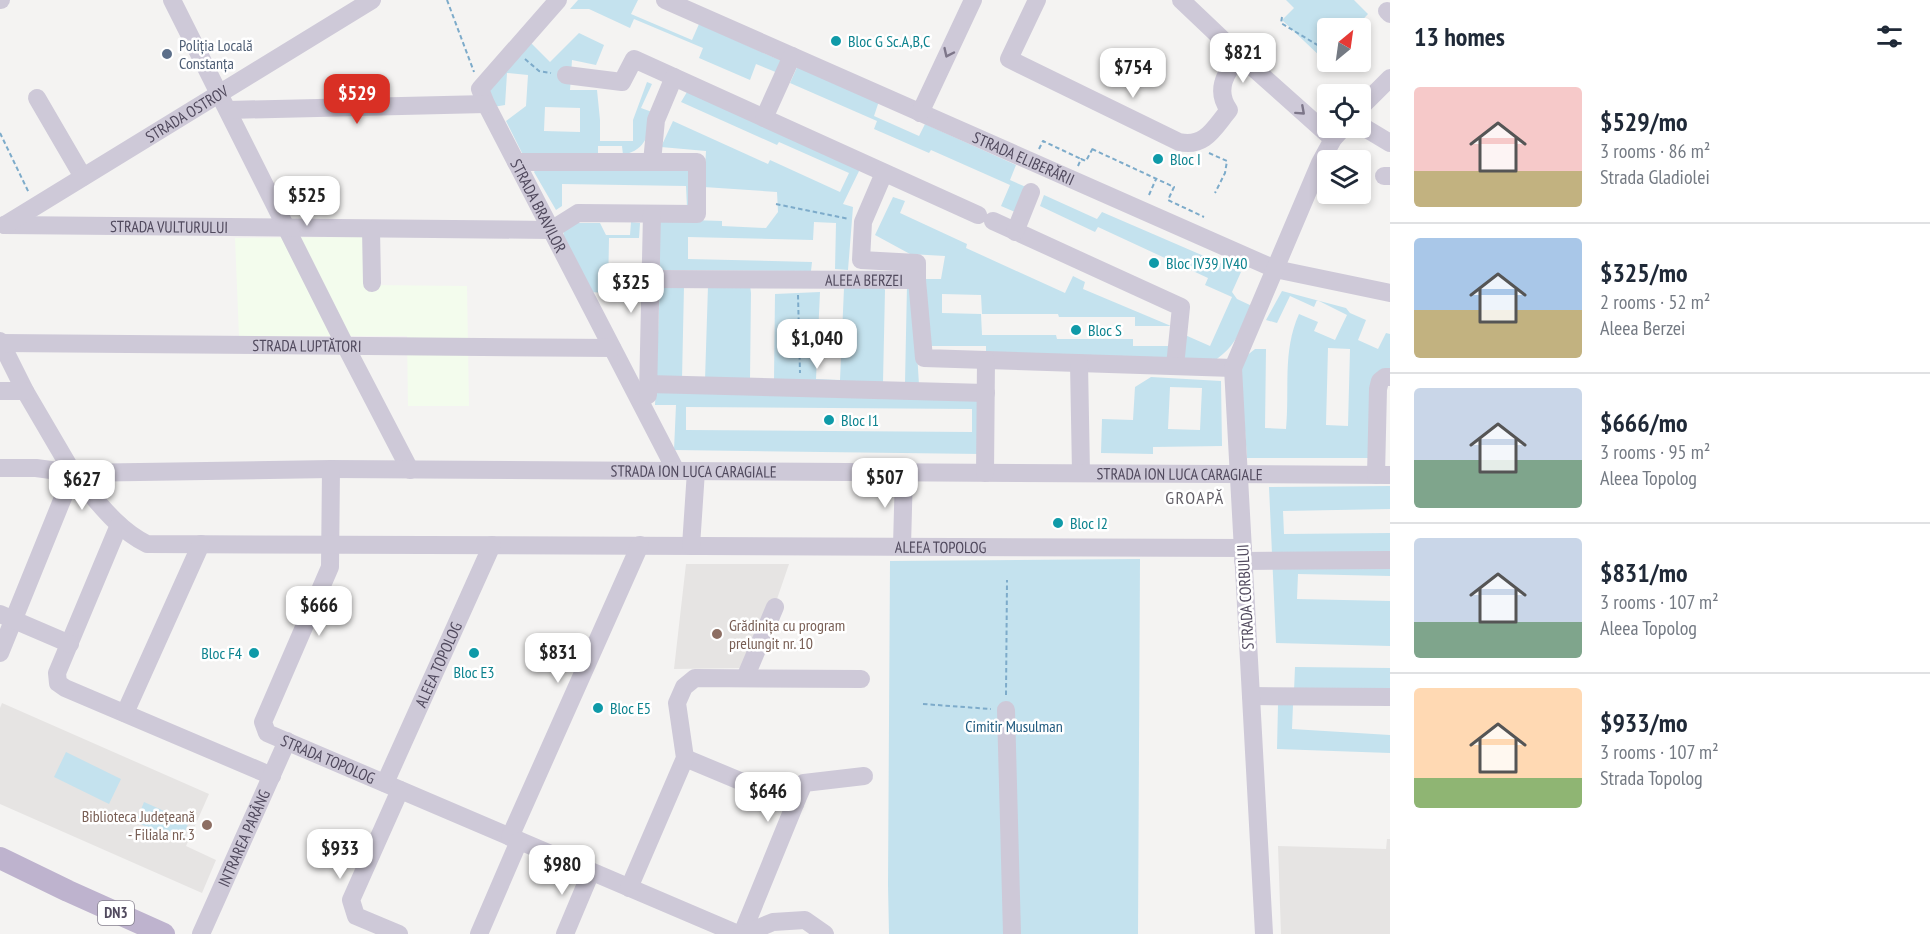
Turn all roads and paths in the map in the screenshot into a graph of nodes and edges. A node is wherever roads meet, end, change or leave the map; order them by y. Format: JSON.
{"nodes":[{"id":1,"x":172,"y":0,"type":"edge"},
{"id":2,"x":372,"y":0,"type":"edge"},
{"id":3,"x":447,"y":0,"type":"edge"},
{"id":4,"x":558,"y":0,"type":"edge"},
{"id":5,"x":665,"y":0,"type":"edge"},
{"id":6,"x":973,"y":0,"type":"edge"},
{"id":7,"x":1037,"y":0,"type":"edge"},
{"id":8,"x":1181,"y":0,"type":"edge"},
{"id":9,"x":1282,"y":17,"type":"dead end"},
{"id":10,"x":1317,"y":45,"type":"edge"},
{"id":11,"x":515,"y":50,"type":"junction"},
{"id":12,"x":792,"y":56,"type":"junction"},
{"id":13,"x":1240,"y":56,"type":"junction"},
{"id":14,"x":566,"y":75,"type":"joint"},
{"id":15,"x":674,"y":77,"type":"junction"},
{"id":16,"x":1390,"y":78,"type":"edge"},
{"id":17,"x":219,"y":94,"type":"junction"},
{"id":18,"x":483,"y":96,"type":"junction"},
{"id":19,"x":1371,"y":97,"type":"edge"},
{"id":20,"x":37,"y":98,"type":"dead end"},
{"id":21,"x":228,"y":110,"type":"junction"},
{"id":22,"x":920,"y":113,"type":"junction"},
{"id":23,"x":1317,"y":116,"type":"edge"},
{"id":24,"x":764,"y":118,"type":"junction"},
{"id":25,"x":1371,"y":132,"type":"edge"},
{"id":26,"x":0,"y":134,"type":"edge"},
{"id":27,"x":1335,"y":138,"type":"edge"},
{"id":28,"x":1390,"y":143,"type":"edge"},
{"id":29,"x":1190,"y":144,"type":"junction"},
{"id":30,"x":1039,"y":149,"type":"dead end"},
{"id":31,"x":1064,"y":150,"type":"junction"},
{"id":32,"x":1060,"y":159,"type":"dead end"},
{"id":33,"x":1081,"y":159,"type":"junction"},
{"id":34,"x":516,"y":162,"type":"junction"},
{"id":35,"x":652,"y":162,"type":"junction"},
{"id":36,"x":1077,"y":167,"type":"dead end"},
{"id":37,"x":884,"y":173,"type":"junction"},
{"id":38,"x":83,"y":177,"type":"junction"},
{"id":39,"x":1156,"y":179,"type":"junction"},
{"id":40,"x":1031,"y":192,"type":"dead end"},
{"id":41,"x":1215,"y":193,"type":"dead end"},
{"id":42,"x":1147,"y":200,"type":"dead end"},
{"id":43,"x":776,"y":204,"type":"dead end"},
{"id":44,"x":36,"y":206,"type":"junction"},
{"id":45,"x":1206,"y":213,"type":"dead end"},
{"id":46,"x":652,"y":214,"type":"junction"},
{"id":47,"x":863,"y":222,"type":"junction"},
{"id":48,"x":2,"y":227,"type":"edge"},
{"id":49,"x":287,"y":228,"type":"junction"},
{"id":50,"x":372,"y":229,"type":"junction"},
{"id":51,"x":551,"y":230,"type":"junction"},
{"id":52,"x":1015,"y":232,"type":"junction"},
{"id":53,"x":1275,"y":269,"type":"junction"},
{"id":54,"x":650,"y":279,"type":"junction"},
{"id":55,"x":798,"y":279,"type":"junction"},
{"id":56,"x":917,"y":280,"type":"junction"},
{"id":57,"x":372,"y":283,"type":"dead end"},
{"id":58,"x":1390,"y":293,"type":"edge"},
{"id":59,"x":1,"y":342,"type":"edge"},
{"id":60,"x":346,"y":347,"type":"junction"},
{"id":61,"x":612,"y":348,"type":"junction"},
{"id":62,"x":986,"y":360,"type":"junction"},
{"id":63,"x":1079,"y":363,"type":"junction"},
{"id":64,"x":1175,"y":366,"type":"junction"},
{"id":65,"x":1233,"y":368,"type":"junction"},
{"id":66,"x":1390,"y":377,"type":"edge"},
{"id":67,"x":648,"y":384,"type":"junction"},
{"id":68,"x":800,"y":388,"type":"junction"},
{"id":69,"x":0,"y":391,"type":"edge"},
{"id":70,"x":25,"y":391,"type":"junction"},
{"id":71,"x":986,"y":393,"type":"junction"},
{"id":72,"x":647,"y":416,"type":"junction"},
{"id":73,"x":0,"y":468,"type":"edge"},
{"id":74,"x":331,"y":470,"type":"junction"},
{"id":75,"x":410,"y":470,"type":"junction"},
{"id":76,"x":676,"y":471,"type":"junction"},
{"id":77,"x":696,"y":471,"type":"junction"},
{"id":78,"x":904,"y":472,"type":"junction"},
{"id":79,"x":73,"y":473,"type":"junction"},
{"id":80,"x":985,"y":473,"type":"junction"},
{"id":81,"x":1081,"y":473,"type":"junction"},
{"id":82,"x":1239,"y":474,"type":"junction"},
{"id":83,"x":1383,"y":475,"type":"edge"},
{"id":84,"x":119,"y":525,"type":"junction"},
{"id":85,"x":201,"y":544,"type":"junction"},
{"id":86,"x":329,"y":544,"type":"junction"},
{"id":87,"x":492,"y":545,"type":"junction"},
{"id":88,"x":640,"y":545,"type":"junction"},
{"id":89,"x":691,"y":546,"type":"junction"},
{"id":90,"x":902,"y":546,"type":"junction"},
{"id":91,"x":1243,"y":554,"type":"junction"},
{"id":92,"x":1390,"y":560,"type":"edge"},
{"id":93,"x":1008,"y":580,"type":"dead end"},
{"id":94,"x":775,"y":607,"type":"dead end"},
{"id":95,"x":6,"y":617,"type":"edge"},
{"id":96,"x":70,"y":644,"type":"junction"},
{"id":97,"x":0,"y":653,"type":"edge"},
{"id":98,"x":745,"y":678,"type":"junction"},
{"id":99,"x":861,"y":679,"type":"dead end"},
{"id":100,"x":1251,"y":696,"type":"junction"},
{"id":101,"x":1390,"y":697,"type":"edge"},
{"id":102,"x":923,"y":704,"type":"dead end"},
{"id":103,"x":1006,"y":710,"type":"junction"},
{"id":104,"x":125,"y":713,"type":"junction"},
{"id":105,"x":287,"y":741,"type":"junction"},
{"id":106,"x":685,"y":758,"type":"junction"},
{"id":107,"x":272,"y":776,"type":"junction"},
{"id":108,"x":864,"y":776,"type":"dead end"},
{"id":109,"x":393,"y":787,"type":"junction"},
{"id":110,"x":795,"y":804,"type":"junction"},
{"id":111,"x":514,"y":839,"type":"junction"},
{"id":112,"x":0,"y":858,"type":"edge"},
{"id":113,"x":0,"y":864,"type":"edge"},
{"id":114,"x":591,"y":872,"type":"junction"},
{"id":115,"x":629,"y":888,"type":"junction"},
{"id":116,"x":68,"y":891,"type":"junction"},
{"id":117,"x":710,"y":929,"type":"edge"},
{"id":118,"x":164,"y":934,"type":"edge"},
{"id":119,"x":201,"y":934,"type":"edge"},
{"id":120,"x":399,"y":934,"type":"edge"},
{"id":121,"x":479,"y":934,"type":"edge"},
{"id":122,"x":565,"y":934,"type":"edge"},
{"id":123,"x":741,"y":934,"type":"edge"},
{"id":124,"x":825,"y":934,"type":"edge"},
{"id":125,"x":1012,"y":934,"type":"edge"},
{"id":126,"x":1264,"y":934,"type":"edge"}],
"edges":[{"from":1,"to":17,"type":"street"},
{"from":2,"to":17,"type":"street","name":"STRADA OSTROV"},
{"from":3,"to":18,"type":"path"},
{"from":4,"to":11,"type":"street"},
{"from":5,"to":12,"type":"street","name":"STRADA ELIBERĂRII"},
{"from":6,"to":22,"type":"street","one_way":true},
{"from":7,"to":29,"type":"street"},
{"from":8,"to":13,"type":"street"},
{"from":9,"to":10,"type":"path"},
{"from":11,"to":14,"type":"path"},
{"from":11,"to":18,"type":"street"},
{"from":12,"to":22,"type":"street","name":"STRADA ELIBERĂRII"},
{"from":12,"to":24,"type":"street"},
{"from":13,"to":23,"type":"street","one_way":true},
{"from":13,"to":29,"type":"street"},
{"from":14,"to":15,"type":"street"},
{"from":15,"to":24,"type":"street"},
{"from":15,"to":35,"type":"street"},
{"from":16,"to":19,"type":"street"},
{"from":17,"to":21,"type":"street"},
{"from":17,"to":38,"type":"street","name":"STRADA OSTROV"},
{"from":18,"to":21,"type":"street"},
{"from":18,"to":34,"type":"street","name":"STRADA BRAVILOR"},
{"from":20,"to":38,"type":"street"},
{"from":21,"to":49,"type":"street"},
{"from":22,"to":53,"type":"street","name":"STRADA ELIBERĂRII"},
{"from":24,"to":37,"type":"street"},
{"from":25,"to":28,"type":"street"},
{"from":26,"to":44,"type":"path"},
{"from":27,"to":53,"type":"street","name":"STRADA CORBULUI"},
{"from":29,"to":41,"type":"path"},
{"from":30,"to":31,"type":"path"},
{"from":31,"to":32,"type":"path"},
{"from":31,"to":33,"type":"path"},
{"from":33,"to":36,"type":"path"},
{"from":33,"to":39,"type":"path"},
{"from":34,"to":35,"type":"street"},
{"from":34,"to":51,"type":"street","name":"STRADA BRAVILOR"},
{"from":35,"to":46,"type":"street"},
{"from":37,"to":47,"type":"street"},
{"from":37,"to":52,"type":"street"},
{"from":38,"to":44,"type":"street","name":"STRADA OSTROV"},
{"from":39,"to":42,"type":"path"},
{"from":39,"to":45,"type":"path"},
{"from":40,"to":52,"type":"street"},
{"from":43,"to":47,"type":"path"},
{"from":44,"to":48,"type":"street","name":"STRADA OSTROV"},
{"from":46,"to":51,"type":"street"},
{"from":46,"to":54,"type":"street"},
{"from":47,"to":56,"type":"street"},
{"from":48,"to":49,"type":"street","name":"STRADA VULTURULUI"},
{"from":49,"to":50,"type":"street","name":"STRADA VULTURULUI"},
{"from":49,"to":60,"type":"street"},
{"from":50,"to":51,"type":"street","name":"STRADA VULTURULUI"},
{"from":50,"to":57,"type":"street"},
{"from":51,"to":61,"type":"street","name":"STRADA BRAVILOR"},
{"from":52,"to":64,"type":"street"},
{"from":53,"to":58,"type":"street","name":"STRADA ELIBERĂRII"},
{"from":53,"to":65,"type":"street","name":"STRADA CORBULUI"},
{"from":54,"to":55,"type":"street","name":"ALEEA BERZEI"},
{"from":54,"to":67,"type":"street"},
{"from":55,"to":56,"type":"street","name":"ALEEA BERZEI"},
{"from":55,"to":68,"type":"path"},
{"from":56,"to":62,"type":"street","name":"ALEEA BERZEI"},
{"from":59,"to":60,"type":"street","name":"STRADA LUPTĂTORI"},
{"from":59,"to":70,"type":"street","name":"ALEEA TOPOLOG"},
{"from":60,"to":61,"type":"street","name":"STRADA LUPTĂTORI"},
{"from":60,"to":75,"type":"street"},
{"from":61,"to":72,"type":"street","name":"STRADA BRAVILOR"},
{"from":62,"to":63,"type":"street","name":"ALEEA BERZEI"},
{"from":62,"to":71,"type":"street"},
{"from":63,"to":64,"type":"street","name":"ALEEA BERZEI"},
{"from":63,"to":81,"type":"street"},
{"from":64,"to":65,"type":"street","name":"ALEEA BERZEI"},
{"from":65,"to":82,"type":"street","name":"STRADA CORBULUI"},
{"from":66,"to":83,"type":"street"},
{"from":67,"to":68,"type":"street"},
{"from":67,"to":72,"type":"street"},
{"from":68,"to":71,"type":"street"},
{"from":69,"to":70,"type":"street"},
{"from":70,"to":79,"type":"street","name":"ALEEA TOPOLOG"},
{"from":71,"to":80,"type":"street"},
{"from":72,"to":76,"type":"street","name":"STRADA BRAVILOR"},
{"from":73,"to":79,"type":"street","name":"STRADA ION LUCA CARAGIALE"},
{"from":74,"to":75,"type":"street","name":"STRADA ION LUCA CARAGIALE"},
{"from":74,"to":79,"type":"street","name":"STRADA ION LUCA CARAGIALE"},
{"from":74,"to":86,"type":"street"},
{"from":75,"to":76,"type":"street","name":"STRADA ION LUCA CARAGIALE"},
{"from":76,"to":77,"type":"street","name":"STRADA ION LUCA CARAGIALE"},
{"from":77,"to":78,"type":"street","name":"STRADA ION LUCA CARAGIALE"},
{"from":77,"to":89,"type":"street"},
{"from":78,"to":80,"type":"street","name":"STRADA ION LUCA CARAGIALE"},
{"from":78,"to":90,"type":"street"},
{"from":79,"to":84,"type":"street","name":"ALEEA TOPOLOG"},
{"from":79,"to":95,"type":"street"},
{"from":80,"to":81,"type":"street","name":"STRADA ION LUCA CARAGIALE"},
{"from":81,"to":82,"type":"street","name":"STRADA ION LUCA CARAGIALE"},
{"from":82,"to":83,"type":"street","name":"STRADA ION LUCA CARAGIALE"},
{"from":82,"to":91,"type":"street","name":"STRADA CORBULUI"},
{"from":84,"to":85,"type":"street","name":"ALEEA TOPOLOG"},
{"from":84,"to":96,"type":"street"},
{"from":85,"to":86,"type":"street","name":"ALEEA TOPOLOG"},
{"from":85,"to":104,"type":"street"},
{"from":86,"to":87,"type":"street","name":"ALEEA TOPOLOG"},
{"from":86,"to":105,"type":"street","name":"STRADA TOPOLOG"},
{"from":87,"to":88,"type":"street","name":"ALEEA TOPOLOG"},
{"from":87,"to":109,"type":"street","name":"ALEEA TOPOLOG"},
{"from":88,"to":89,"type":"street","name":"ALEEA TOPOLOG"},
{"from":88,"to":111,"type":"street"},
{"from":89,"to":90,"type":"street","name":"ALEEA TOPOLOG"},
{"from":90,"to":91,"type":"street","name":"ALEEA TOPOLOG"},
{"from":91,"to":92,"type":"street","name":"ALEEA TOPOLOG"},
{"from":91,"to":100,"type":"street","name":"STRADA CORBULUI"},
{"from":93,"to":103,"type":"path"},
{"from":94,"to":98,"type":"street"},
{"from":95,"to":96,"type":"street"},
{"from":95,"to":97,"type":"street"},
{"from":96,"to":104,"type":"street"},
{"from":98,"to":99,"type":"street"},
{"from":98,"to":106,"type":"street"},
{"from":100,"to":101,"type":"street"},
{"from":100,"to":126,"type":"street","name":"STRADA CORBULUI"},
{"from":102,"to":103,"type":"path"},
{"from":103,"to":125,"type":"street"},
{"from":104,"to":107,"type":"street"},
{"from":105,"to":107,"type":"street","name":"INTRAREA PARÂNG"},
{"from":105,"to":109,"type":"street","name":"STRADA TOPOLOG"},
{"from":106,"to":110,"type":"street"},
{"from":106,"to":115,"type":"street"},
{"from":107,"to":119,"type":"street","name":"INTRAREA PARÂNG"},
{"from":108,"to":110,"type":"street"},
{"from":109,"to":111,"type":"street","name":"STRADA TOPOLOG"},
{"from":109,"to":120,"type":"street"},
{"from":110,"to":123,"type":"street"},
{"from":111,"to":114,"type":"street","name":"STRADA TOPOLOG"},
{"from":111,"to":121,"type":"street"},
{"from":112,"to":116,"type":"main road","number":"DN3"},
{"from":113,"to":116,"type":"main road","number":"DN3"},
{"from":114,"to":115,"type":"street","name":"STRADA TOPOLOG"},
{"from":114,"to":122,"type":"street"},
{"from":115,"to":117,"type":"street","name":"STRADA TOPOLOG"},
{"from":116,"to":118,"type":"main road","number":"DN3"},
{"from":117,"to":123,"type":"street","name":"STRADA TOPOLOG"},
{"from":123,"to":124,"type":"street"}]}
